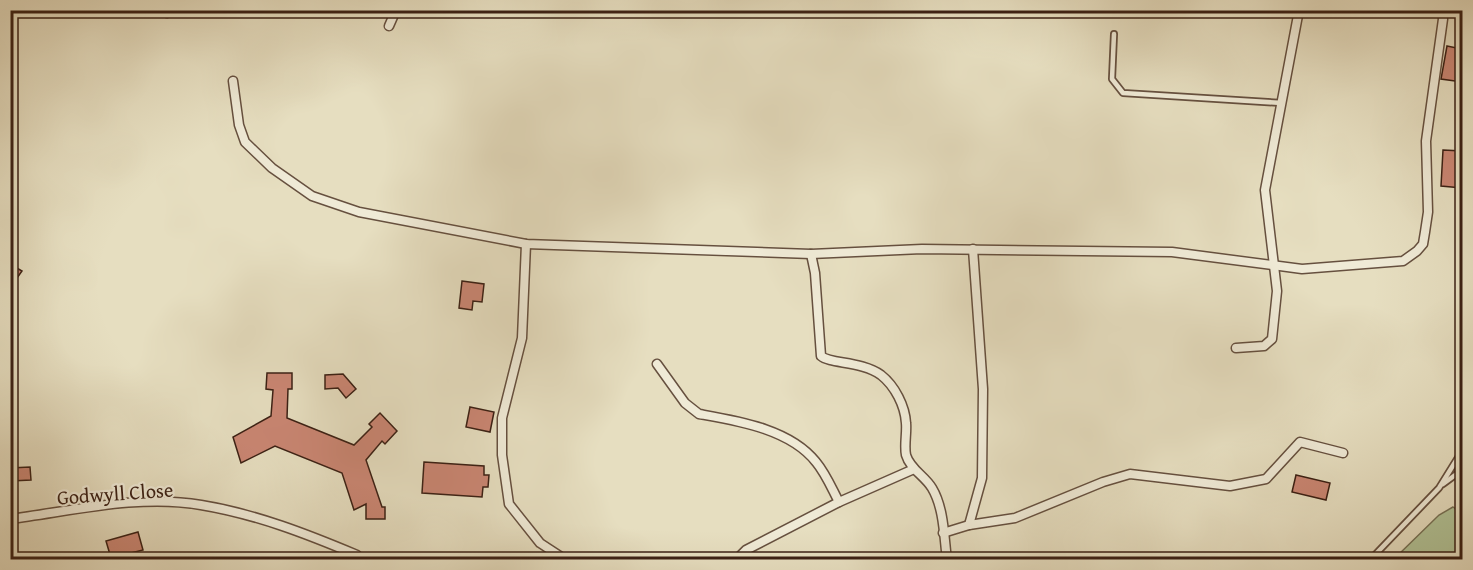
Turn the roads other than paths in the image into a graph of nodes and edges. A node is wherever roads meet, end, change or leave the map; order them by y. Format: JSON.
{"nodes":[{"id":1,"x":396,"y":10,"type":"edge"},
{"id":2,"x":1299,"y":10,"type":"edge"},
{"id":3,"x":1442,"y":10,"type":"edge"},
{"id":4,"x":389,"y":26,"type":"dead end"},
{"id":5,"x":1114,"y":34,"type":"dead end"},
{"id":6,"x":233,"y":81,"type":"dead end"},
{"id":7,"x":1282,"y":103,"type":"junction"},
{"id":8,"x":526,"y":244,"type":"junction"},
{"id":9,"x":973,"y":249,"type":"junction"},
{"id":10,"x":811,"y":254,"type":"junction"},
{"id":11,"x":1274,"y":266,"type":"junction"},
{"id":12,"x":1236,"y":348,"type":"dead end"},
{"id":13,"x":657,"y":364,"type":"dead end"},
{"id":14,"x":1462,"y":451,"type":"edge"},
{"id":15,"x":1343,"y":453,"type":"dead end"},
{"id":16,"x":914,"y":469,"type":"junction"},
{"id":17,"x":1462,"y":470,"type":"edge"},
{"id":18,"x":1439,"y":488,"type":"junction"},
{"id":19,"x":839,"y":502,"type":"junction"},
{"id":20,"x":10,"y":519,"type":"edge"},
{"id":21,"x":969,"y":525,"type":"junction"},
{"id":22,"x":944,"y":533,"type":"junction"},
{"id":23,"x":357,"y":555,"type":"dead end"},
{"id":24,"x":566,"y":560,"type":"edge"},
{"id":25,"x":736,"y":560,"type":"edge"},
{"id":26,"x":947,"y":560,"type":"edge"},
{"id":27,"x":1370,"y":560,"type":"edge"}],
"edges":[{"from":1,"to":4,"type":"street"},
{"from":2,"to":7,"type":"street"},
{"from":3,"to":11,"type":"street"},
{"from":5,"to":7,"type":"lane"},
{"from":6,"to":8,"type":"street"},
{"from":7,"to":11,"type":"street"},
{"from":8,"to":10,"type":"street"},
{"from":8,"to":24,"type":"street"},
{"from":9,"to":10,"type":"street"},
{"from":9,"to":11,"type":"street"},
{"from":9,"to":21,"type":"street"},
{"from":10,"to":16,"type":"street"},
{"from":11,"to":12,"type":"street"},
{"from":13,"to":19,"type":"street"},
{"from":14,"to":18,"type":"lane"},
{"from":15,"to":21,"type":"street"},
{"from":16,"to":19,"type":"street"},
{"from":16,"to":22,"type":"street"},
{"from":17,"to":18,"type":"lane"},
{"from":18,"to":27,"type":"lane"},
{"from":19,"to":25,"type":"street"},
{"from":20,"to":23,"type":"street","name":"Godwyll Close"},
{"from":21,"to":22,"type":"street"},
{"from":22,"to":26,"type":"street"}]}
